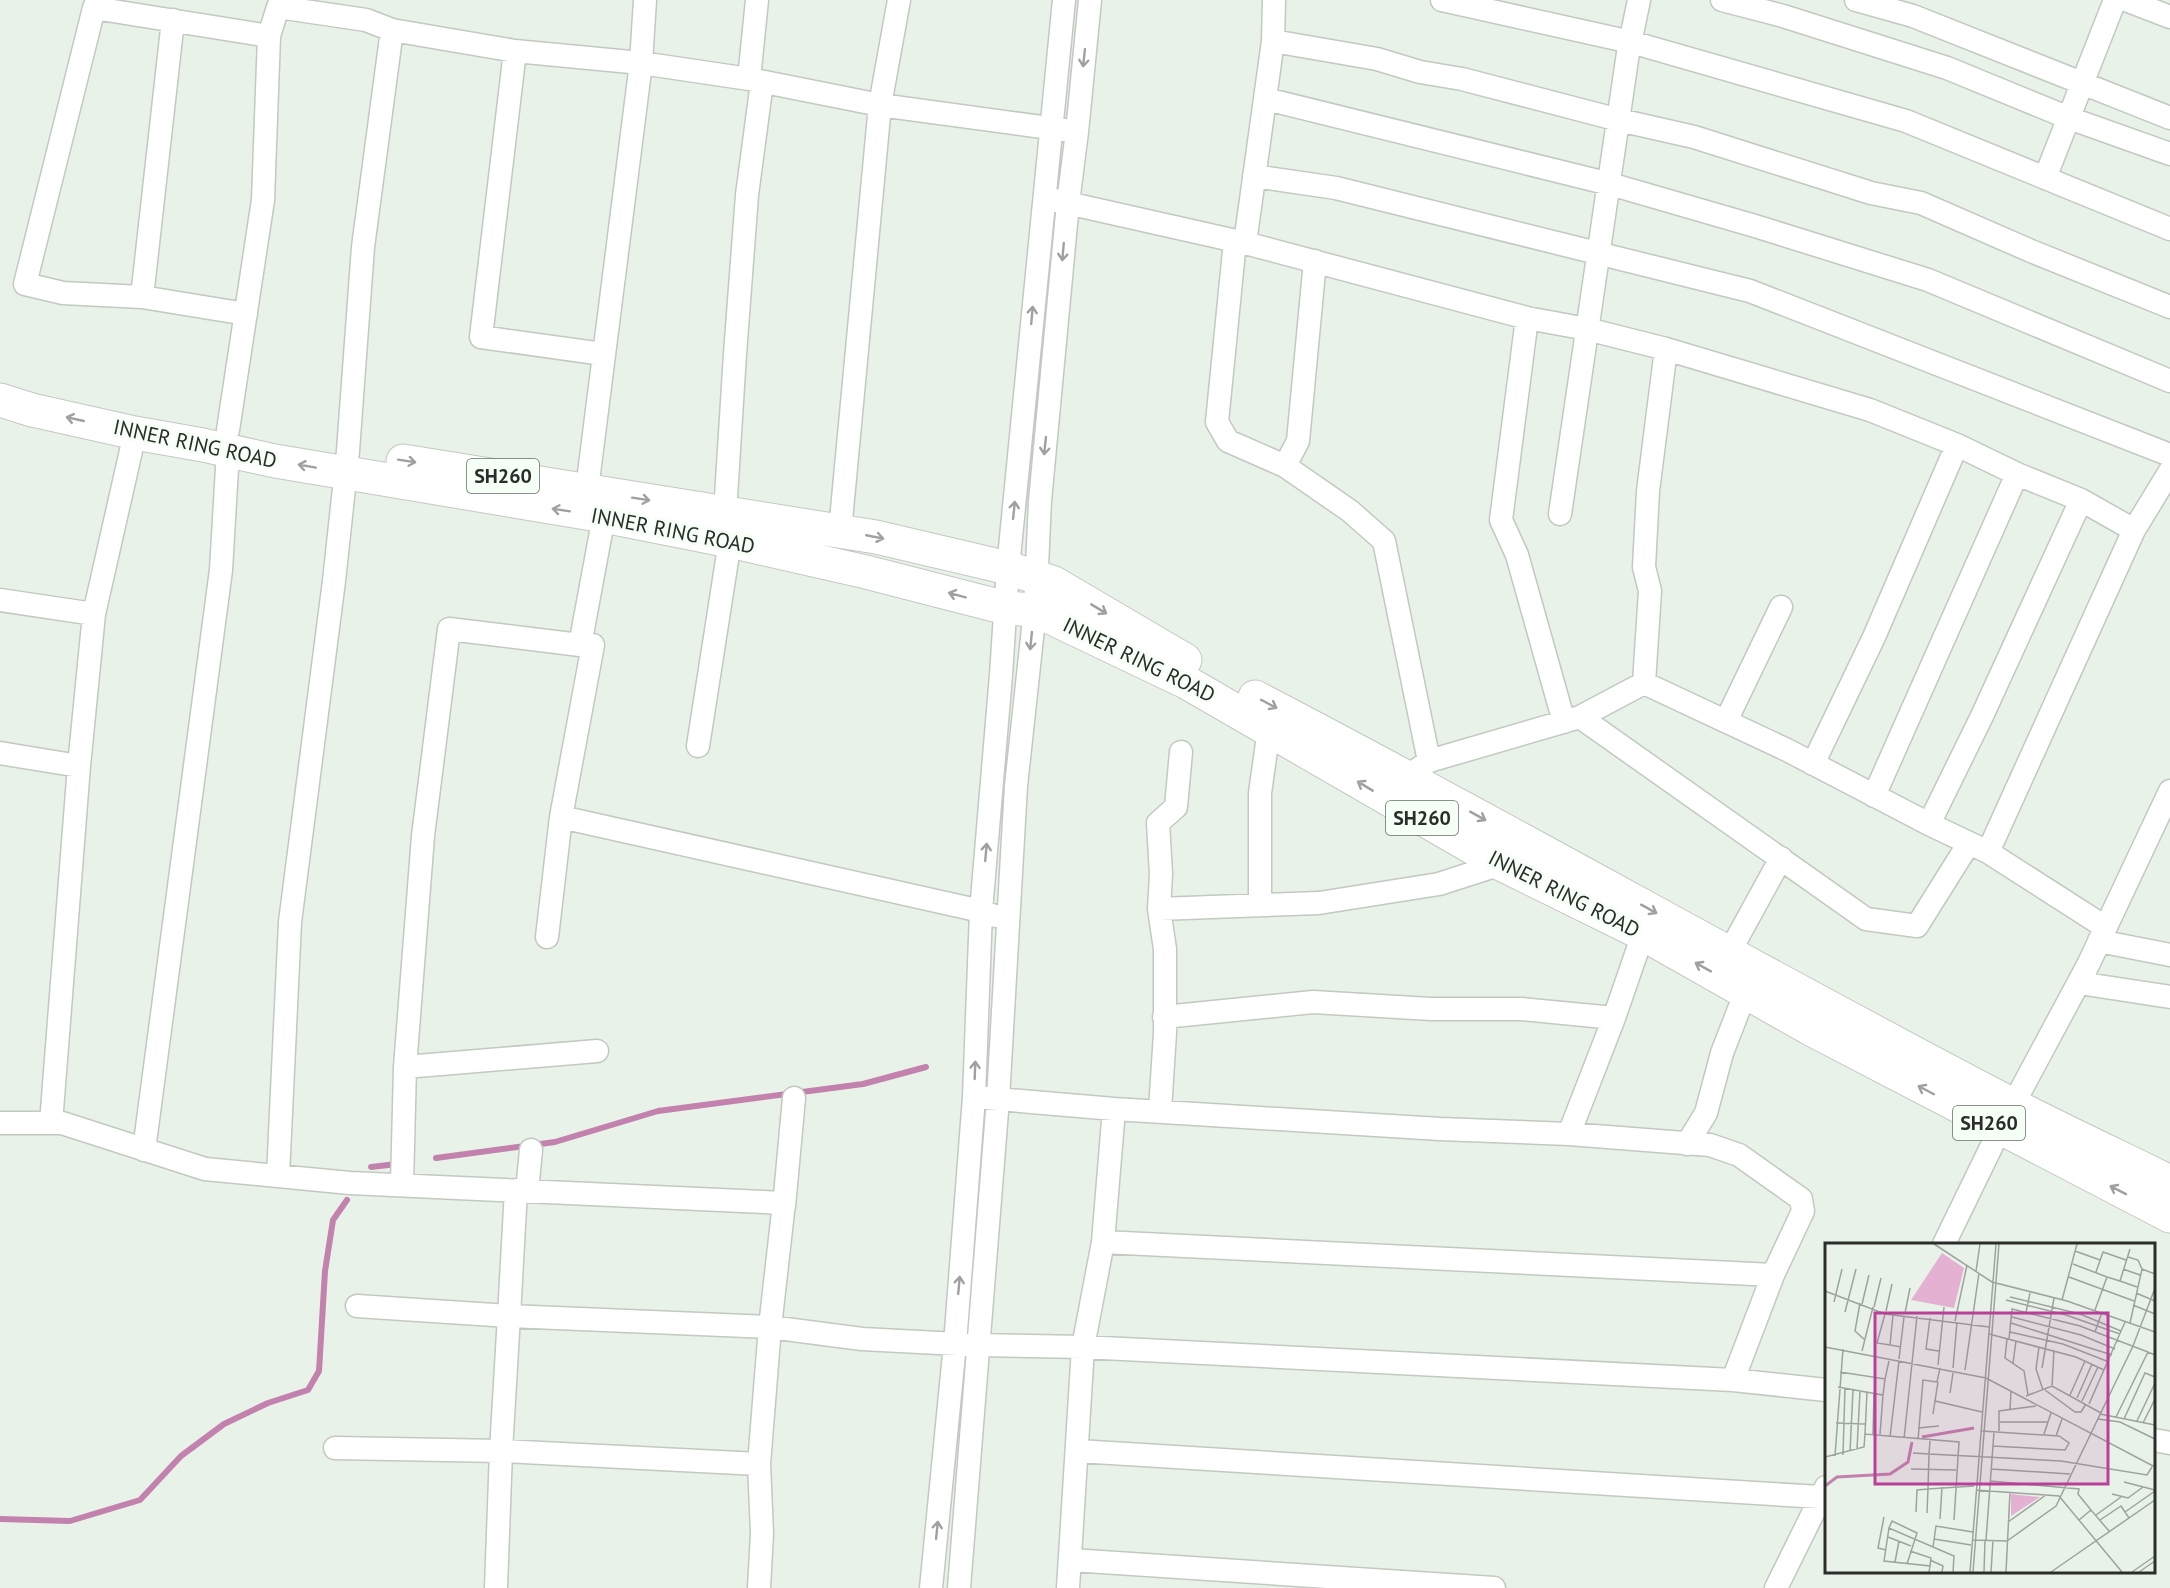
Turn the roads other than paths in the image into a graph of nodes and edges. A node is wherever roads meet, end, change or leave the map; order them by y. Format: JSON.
{"nodes":[{"id":1,"x":645,"y":0,"type":"edge"},
{"id":2,"x":757,"y":0,"type":"edge"},
{"id":3,"x":898,"y":0,"type":"edge"},
{"id":4,"x":1064,"y":0,"type":"edge"},
{"id":5,"x":1090,"y":0,"type":"edge"},
{"id":6,"x":1274,"y":0,"type":"edge"},
{"id":7,"x":1442,"y":0,"type":"edge"},
{"id":8,"x":1639,"y":0,"type":"edge"},
{"id":9,"x":1722,"y":0,"type":"edge"},
{"id":10,"x":1856,"y":0,"type":"edge"},
{"id":11,"x":2115,"y":0,"type":"edge"},
{"id":12,"x":2127,"y":0,"type":"edge"},
{"id":13,"x":279,"y":3,"type":"edge"},
{"id":14,"x":96,"y":4,"type":"edge"},
{"id":15,"x":2170,"y":17,"type":"edge"},
{"id":16,"x":173,"y":20,"type":"junction"},
{"id":17,"x":392,"y":30,"type":"junction"},
{"id":18,"x":269,"y":36,"type":"junction"},
{"id":19,"x":1273,"y":41,"type":"junction"},
{"id":20,"x":1630,"y":42,"type":"junction"},
{"id":21,"x":515,"y":51,"type":"junction"},
{"id":22,"x":641,"y":63,"type":"junction"},
{"id":23,"x":755,"y":81,"type":"junction"},
{"id":24,"x":2082,"y":83,"type":"junction"},
{"id":25,"x":1266,"y":99,"type":"junction"},
{"id":26,"x":880,"y":105,"type":"junction"},
{"id":27,"x":2069,"y":118,"type":"junction"},
{"id":28,"x":2170,"y":118,"type":"edge"},
{"id":29,"x":1619,"y":120,"type":"junction"},
{"id":30,"x":1051,"y":127,"type":"junction"},
{"id":31,"x":1077,"y":132,"type":"junction"},
{"id":32,"x":2170,"y":154,"type":"edge"},
{"id":33,"x":1254,"y":176,"type":"junction"},
{"id":34,"x":2045,"y":178,"type":"junction"},
{"id":35,"x":1610,"y":184,"type":"junction"},
{"id":36,"x":1043,"y":198,"type":"junction"},
{"id":37,"x":1068,"y":203,"type":"junction"},
{"id":38,"x":2170,"y":229,"type":"edge"},
{"id":39,"x":1240,"y":242,"type":"junction"},
{"id":40,"x":1599,"y":253,"type":"junction"},
{"id":41,"x":1315,"y":261,"type":"junction"},
{"id":42,"x":142,"y":297,"type":"junction"},
{"id":43,"x":2170,"y":307,"type":"edge"},
{"id":44,"x":246,"y":314,"type":"junction"},
{"id":45,"x":1527,"y":318,"type":"junction"},
{"id":46,"x":1587,"y":329,"type":"junction"},
{"id":47,"x":1666,"y":349,"type":"junction"},
{"id":48,"x":603,"y":354,"type":"junction"},
{"id":49,"x":0,"y":379,"type":"edge"},
{"id":50,"x":2170,"y":381,"type":"edge"},
{"id":51,"x":0,"y":400,"type":"edge"},
{"id":52,"x":135,"y":433,"type":"junction"},
{"id":53,"x":228,"y":440,"type":"junction"},
{"id":54,"x":1957,"y":445,"type":"junction"},
{"id":55,"x":2170,"y":455,"type":"edge"},
{"id":56,"x":346,"y":462,"type":"junction"},
{"id":57,"x":1285,"y":466,"type":"junction"},
{"id":58,"x":2170,"y":471,"type":"edge"},
{"id":59,"x":2017,"y":474,"type":"junction"},
{"id":60,"x":2081,"y":500,"type":"junction"},
{"id":61,"x":595,"y":503,"type":"junction"},
{"id":62,"x":1560,"y":514,"type":"dead end"},
{"id":63,"x":728,"y":527,"type":"junction"},
{"id":64,"x":2134,"y":530,"type":"junction"},
{"id":65,"x":840,"y":531,"type":"junction"},
{"id":66,"x":1021,"y":591,"type":"junction"},
{"id":67,"x":0,"y":600,"type":"edge"},
{"id":68,"x":1781,"y":607,"type":"dead end"},
{"id":69,"x":94,"y":614,"type":"junction"},
{"id":70,"x":580,"y":645,"type":"junction"},
{"id":71,"x":1644,"y":682,"type":"junction"},
{"id":72,"x":1572,"y":719,"type":"junction"},
{"id":73,"x":1726,"y":721,"type":"junction"},
{"id":74,"x":1269,"y":729,"type":"junction"},
{"id":75,"x":698,"y":746,"type":"dead end"},
{"id":76,"x":1181,"y":752,"type":"dead end"},
{"id":77,"x":0,"y":753,"type":"edge"},
{"id":78,"x":1813,"y":764,"type":"junction"},
{"id":79,"x":79,"y":766,"type":"junction"},
{"id":80,"x":1418,"y":769,"type":"junction"},
{"id":81,"x":2170,"y":791,"type":"edge"},
{"id":82,"x":1874,"y":796,"type":"junction"},
{"id":83,"x":561,"y":817,"type":"junction"},
{"id":84,"x":1929,"y":824,"type":"junction"},
{"id":85,"x":1978,"y":848,"type":"junction"},
{"id":86,"x":1780,"y":858,"type":"junction"},
{"id":87,"x":1501,"y":864,"type":"junction"},
{"id":88,"x":1260,"y":905,"type":"junction"},
{"id":89,"x":1159,"y":909,"type":"junction"},
{"id":90,"x":981,"y":911,"type":"junction"},
{"id":91,"x":1009,"y":922,"type":"junction"},
{"id":92,"x":1740,"y":933,"type":"junction"},
{"id":93,"x":1643,"y":934,"type":"junction"},
{"id":94,"x":2102,"y":934,"type":"junction"},
{"id":95,"x":547,"y":937,"type":"dead end"},
{"id":96,"x":2170,"y":955,"type":"edge"},
{"id":97,"x":2079,"y":983,"type":"junction"},
{"id":98,"x":1746,"y":991,"type":"junction"},
{"id":99,"x":2170,"y":997,"type":"edge"},
{"id":100,"x":1164,"y":1017,"type":"junction"},
{"id":101,"x":1614,"y":1018,"type":"junction"},
{"id":102,"x":597,"y":1051,"type":"dead end"},
{"id":103,"x":405,"y":1067,"type":"junction"},
{"id":104,"x":794,"y":1098,"type":"dead end"},
{"id":105,"x":974,"y":1098,"type":"junction"},
{"id":106,"x":998,"y":1099,"type":"junction"},
{"id":107,"x":1114,"y":1109,"type":"junction"},
{"id":108,"x":1160,"y":1110,"type":"junction"},
{"id":109,"x":2007,"y":1117,"type":"junction"},
{"id":110,"x":0,"y":1123,"type":"edge"},
{"id":111,"x":51,"y":1123,"type":"junction"},
{"id":112,"x":1569,"y":1134,"type":"junction"},
{"id":113,"x":1687,"y":1144,"type":"junction"},
{"id":114,"x":144,"y":1150,"type":"junction"},
{"id":115,"x":531,"y":1150,"type":"dead end"},
{"id":116,"x":278,"y":1176,"type":"junction"},
{"id":117,"x":2170,"y":1182,"type":"edge"},
{"id":118,"x":402,"y":1185,"type":"junction"},
{"id":119,"x":522,"y":1191,"type":"junction"},
{"id":120,"x":784,"y":1206,"type":"junction"},
{"id":121,"x":2170,"y":1216,"type":"edge"},
{"id":122,"x":1103,"y":1242,"type":"junction"},
{"id":123,"x":1945,"y":1243,"type":"edge"},
{"id":124,"x":1773,"y":1275,"type":"junction"},
{"id":125,"x":357,"y":1306,"type":"dead end"},
{"id":126,"x":509,"y":1317,"type":"junction"},
{"id":127,"x":770,"y":1327,"type":"junction"},
{"id":128,"x":955,"y":1344,"type":"junction"},
{"id":129,"x":977,"y":1345,"type":"junction"},
{"id":130,"x":1083,"y":1347,"type":"junction"},
{"id":131,"x":1733,"y":1380,"type":"junction"},
{"id":132,"x":1825,"y":1390,"type":"edge"},
{"id":133,"x":2155,"y":1440,"type":"edge"},
{"id":134,"x":2170,"y":1443,"type":"edge"},
{"id":135,"x":335,"y":1448,"type":"dead end"},
{"id":136,"x":501,"y":1451,"type":"junction"},
{"id":137,"x":1078,"y":1451,"type":"junction"},
{"id":138,"x":759,"y":1464,"type":"junction"},
{"id":139,"x":1823,"y":1491,"type":"edge"},
{"id":140,"x":1071,"y":1560,"type":"junction"},
{"id":141,"x":496,"y":1588,"type":"edge"},
{"id":142,"x":759,"y":1588,"type":"edge"},
{"id":143,"x":931,"y":1588,"type":"edge"},
{"id":144,"x":959,"y":1588,"type":"edge"},
{"id":145,"x":1068,"y":1588,"type":"edge"},
{"id":146,"x":1494,"y":1588,"type":"edge"},
{"id":147,"x":1776,"y":1588,"type":"edge"}],
"edges":[{"from":1,"to":22,"type":"street"},
{"from":2,"to":23,"type":"street"},
{"from":3,"to":26,"type":"street"},
{"from":4,"to":30,"type":"street"},
{"from":5,"to":31,"type":"street","one_way":true},
{"from":6,"to":19,"type":"street"},
{"from":7,"to":20,"type":"street"},
{"from":8,"to":20,"type":"street"},
{"from":9,"to":27,"type":"street"},
{"from":10,"to":24,"type":"street"},
{"from":11,"to":24,"type":"street"},
{"from":12,"to":15,"type":"street"},
{"from":13,"to":17,"type":"street"},
{"from":13,"to":18,"type":"street"},
{"from":14,"to":16,"type":"street"},
{"from":14,"to":42,"type":"street"},
{"from":16,"to":18,"type":"street"},
{"from":16,"to":42,"type":"street"},
{"from":17,"to":21,"type":"street"},
{"from":17,"to":56,"type":"street"},
{"from":18,"to":44,"type":"street"},
{"from":19,"to":25,"type":"street"},
{"from":19,"to":29,"type":"street"},
{"from":20,"to":29,"type":"street"},
{"from":20,"to":34,"type":"street"},
{"from":21,"to":22,"type":"street"},
{"from":21,"to":48,"type":"street"},
{"from":22,"to":23,"type":"street"},
{"from":22,"to":48,"type":"street"},
{"from":23,"to":26,"type":"street"},
{"from":23,"to":63,"type":"street"},
{"from":24,"to":27,"type":"street"},
{"from":24,"to":28,"type":"street"},
{"from":25,"to":33,"type":"street"},
{"from":25,"to":35,"type":"street"},
{"from":26,"to":30,"type":"street"},
{"from":26,"to":65,"type":"street"},
{"from":27,"to":32,"type":"street"},
{"from":27,"to":34,"type":"street"},
{"from":29,"to":35,"type":"street"},
{"from":29,"to":43,"type":"street"},
{"from":30,"to":31,"type":"street"},
{"from":30,"to":36,"type":"street"},
{"from":31,"to":37,"type":"street"},
{"from":33,"to":39,"type":"street"},
{"from":33,"to":40,"type":"street"},
{"from":34,"to":38,"type":"street"},
{"from":35,"to":40,"type":"street"},
{"from":35,"to":50,"type":"street"},
{"from":36,"to":37,"type":"street"},
{"from":66,"to":36,"type":"street","one_way":true},
{"from":37,"to":39,"type":"street"},
{"from":37,"to":66,"type":"street","one_way":true},
{"from":39,"to":41,"type":"street"},
{"from":39,"to":57,"type":"street"},
{"from":40,"to":46,"type":"street"},
{"from":40,"to":55,"type":"street"},
{"from":41,"to":45,"type":"street"},
{"from":41,"to":57,"type":"street"},
{"from":42,"to":44,"type":"street"},
{"from":44,"to":53,"type":"street"},
{"from":45,"to":46,"type":"street"},
{"from":45,"to":72,"type":"street"},
{"from":46,"to":47,"type":"street"},
{"from":46,"to":62,"type":"street"},
{"from":47,"to":54,"type":"street"},
{"from":47,"to":71,"type":"street"},
{"from":48,"to":61,"type":"street"},
{"from":49,"to":53,"type":"highway","name":"INNER RING ROAD"},
{"from":52,"to":51,"type":"highway","name":"INNER RING ROAD","one_way":true},
{"from":52,"to":53,"type":"highway","name":"INNER RING ROAD"},
{"from":52,"to":69,"type":"street"},
{"from":53,"to":56,"type":"highway","name":"INNER RING ROAD"},
{"from":53,"to":114,"type":"street"},
{"from":54,"to":59,"type":"street"},
{"from":54,"to":78,"type":"street"},
{"from":56,"to":61,"type":"highway","name":"INNER RING ROAD"},
{"from":56,"to":116,"type":"street"},
{"from":57,"to":80,"type":"street"},
{"from":58,"to":64,"type":"street"},
{"from":59,"to":60,"type":"street"},
{"from":59,"to":82,"type":"street"},
{"from":60,"to":64,"type":"street"},
{"from":60,"to":84,"type":"street"},
{"from":61,"to":63,"type":"highway","name":"INNER RING ROAD"},
{"from":61,"to":70,"type":"street"},
{"from":63,"to":65,"type":"highway","name":"INNER RING ROAD","number":"SH260"},
{"from":66,"to":63,"type":"highway","name":"INNER RING ROAD","one_way":true},
{"from":63,"to":75,"type":"street"},
{"from":64,"to":85,"type":"street"},
{"from":65,"to":66,"type":"highway","name":"INNER RING ROAD","number":"SH260","one_way":true},
{"from":66,"to":74,"type":"highway","name":"INNER RING ROAD","number":"SH260"},
{"from":66,"to":80,"type":"highway","name":"INNER RING ROAD","one_way":true},
{"from":90,"to":66,"type":"street","one_way":true},
{"from":66,"to":91,"type":"street","one_way":true},
{"from":67,"to":69,"type":"street"},
{"from":68,"to":73,"type":"street"},
{"from":69,"to":79,"type":"street"},
{"from":70,"to":83,"type":"street"},
{"from":70,"to":103,"type":"street"},
{"from":71,"to":72,"type":"street"},
{"from":71,"to":73,"type":"street"},
{"from":72,"to":80,"type":"street"},
{"from":72,"to":86,"type":"street"},
{"from":73,"to":78,"type":"street"},
{"from":87,"to":74,"type":"highway","name":"INNER RING ROAD","number":"SH260","one_way":true},
{"from":74,"to":88,"type":"street"},
{"from":76,"to":89,"type":"street"},
{"from":77,"to":79,"type":"street"},
{"from":78,"to":82,"type":"street"},
{"from":79,"to":111,"type":"street"},
{"from":80,"to":92,"type":"highway","name":"INNER RING ROAD","one_way":true},
{"from":81,"to":94,"type":"street"},
{"from":82,"to":84,"type":"street"},
{"from":83,"to":90,"type":"street"},
{"from":83,"to":95,"type":"street"},
{"from":84,"to":85,"type":"street"},
{"from":85,"to":86,"type":"street"},
{"from":85,"to":94,"type":"street"},
{"from":86,"to":92,"type":"street"},
{"from":87,"to":88,"type":"street"},
{"from":87,"to":93,"type":"highway","name":"INNER RING ROAD","number":"SH260"},
{"from":88,"to":89,"type":"street"},
{"from":89,"to":100,"type":"street"},
{"from":90,"to":91,"type":"street"},
{"from":105,"to":90,"type":"street","one_way":true},
{"from":91,"to":106,"type":"street"},
{"from":92,"to":109,"type":"highway","name":"INNER RING ROAD"},
{"from":98,"to":93,"type":"highway","name":"INNER RING ROAD","number":"SH260","one_way":true},
{"from":93,"to":101,"type":"street"},
{"from":94,"to":96,"type":"street"},
{"from":94,"to":97,"type":"street"},
{"from":97,"to":99,"type":"street"},
{"from":97,"to":109,"type":"street"},
{"from":109,"to":98,"type":"highway","name":"INNER RING ROAD","number":"SH260","one_way":true},
{"from":98,"to":113,"type":"street"},
{"from":100,"to":101,"type":"street"},
{"from":100,"to":108,"type":"street"},
{"from":101,"to":112,"type":"street"},
{"from":102,"to":103,"type":"street"},
{"from":103,"to":118,"type":"street"},
{"from":104,"to":120,"type":"street"},
{"from":105,"to":106,"type":"street"},
{"from":128,"to":105,"type":"street","one_way":true},
{"from":106,"to":107,"type":"street"},
{"from":106,"to":129,"type":"street"},
{"from":107,"to":108,"type":"street"},
{"from":107,"to":122,"type":"street"},
{"from":108,"to":112,"type":"street"},
{"from":109,"to":117,"type":"highway","name":"INNER RING ROAD"},
{"from":121,"to":109,"type":"highway","name":"INNER RING ROAD","number":"SH260","one_way":true},
{"from":109,"to":123,"type":"street"},
{"from":110,"to":111,"type":"street"},
{"from":111,"to":114,"type":"street"},
{"from":112,"to":113,"type":"street"},
{"from":113,"to":124,"type":"street"},
{"from":114,"to":116,"type":"street"},
{"from":115,"to":119,"type":"street"},
{"from":116,"to":118,"type":"street"},
{"from":118,"to":119,"type":"street"},
{"from":119,"to":120,"type":"street"},
{"from":119,"to":126,"type":"street"},
{"from":120,"to":127,"type":"street"},
{"from":122,"to":124,"type":"street"},
{"from":122,"to":130,"type":"street"},
{"from":124,"to":131,"type":"street"},
{"from":125,"to":126,"type":"street"},
{"from":126,"to":127,"type":"street"},
{"from":126,"to":136,"type":"street"},
{"from":127,"to":128,"type":"street"},
{"from":127,"to":138,"type":"street"},
{"from":128,"to":129,"type":"street"},
{"from":143,"to":128,"type":"street","one_way":true},
{"from":129,"to":130,"type":"street"},
{"from":129,"to":144,"type":"street"},
{"from":130,"to":131,"type":"street"},
{"from":130,"to":137,"type":"street"},
{"from":131,"to":132,"type":"street"},
{"from":133,"to":134,"type":"street"},
{"from":135,"to":136,"type":"street"},
{"from":136,"to":138,"type":"street"},
{"from":136,"to":141,"type":"street"},
{"from":137,"to":139,"type":"street"},
{"from":137,"to":140,"type":"street"},
{"from":138,"to":142,"type":"street"},
{"from":139,"to":147,"type":"street"},
{"from":140,"to":145,"type":"street"},
{"from":140,"to":146,"type":"street"}]}
